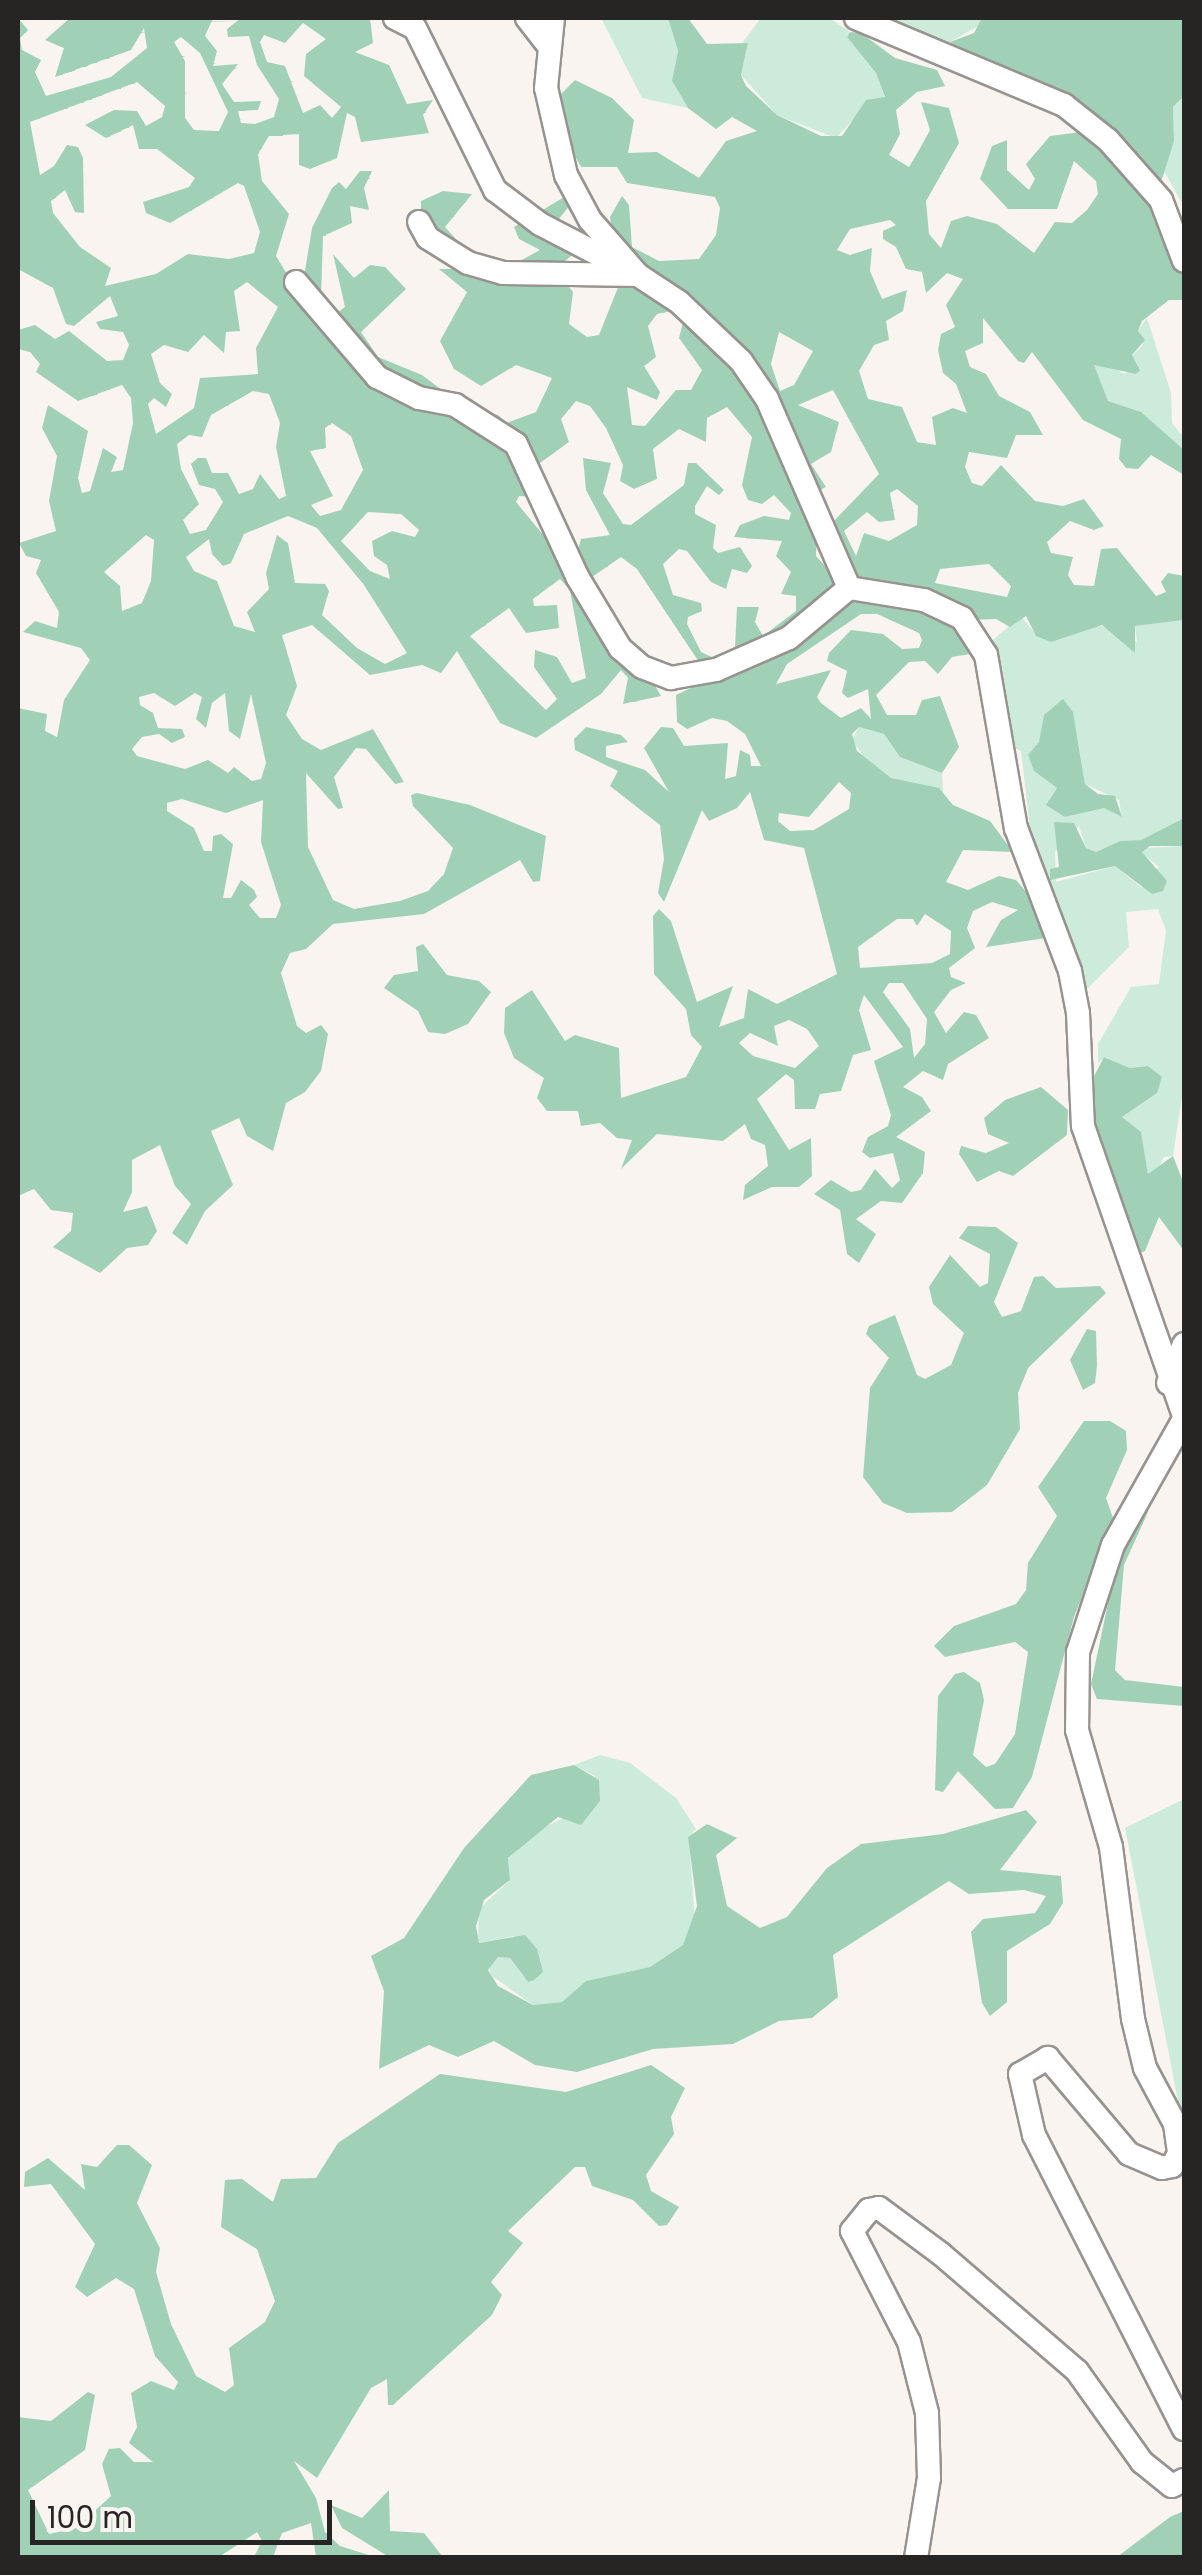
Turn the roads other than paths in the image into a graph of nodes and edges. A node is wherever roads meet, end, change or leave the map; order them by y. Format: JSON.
{"nodes":[{"id":1,"x":395,"y":18,"type":"edge"},
{"id":2,"x":527,"y":18,"type":"edge"},
{"id":3,"x":553,"y":18,"type":"edge"},
{"id":4,"x":856,"y":18,"type":"edge"},
{"id":5,"x":546,"y":42,"type":"junction"},
{"id":6,"x":419,"y":222,"type":"dead end"},
{"id":7,"x":1184,"y":261,"type":"edge"},
{"id":8,"x":638,"y":275,"type":"junction"},
{"id":9,"x":296,"y":282,"type":"dead end"},
{"id":10,"x":849,"y":588,"type":"junction"},
{"id":11,"x":1184,"y":1344,"type":"edge"},
{"id":12,"x":1168,"y":1383,"type":"junction"},
{"id":13,"x":1184,"y":1418,"type":"edge"},
{"id":14,"x":1178,"y":2172,"type":"edge"},
{"id":15,"x":1184,"y":2429,"type":"edge"},
{"id":16,"x":1184,"y":2480,"type":"edge"},
{"id":17,"x":916,"y":2558,"type":"edge"}],
"edges":[{"from":1,"to":8,"type":"street"},
{"from":2,"to":5,"type":"street"},
{"from":3,"to":5,"type":"street"},
{"from":4,"to":7,"type":"street"},
{"from":5,"to":8,"type":"street"},
{"from":6,"to":8,"type":"street"},
{"from":8,"to":10,"type":"street"},
{"from":9,"to":10,"type":"street"},
{"from":10,"to":12,"type":"street"},
{"from":11,"to":12,"type":"street"},
{"from":12,"to":13,"type":"street"},
{"from":13,"to":14,"type":"street"},
{"from":14,"to":15,"type":"street"},
{"from":16,"to":17,"type":"street"}]}
